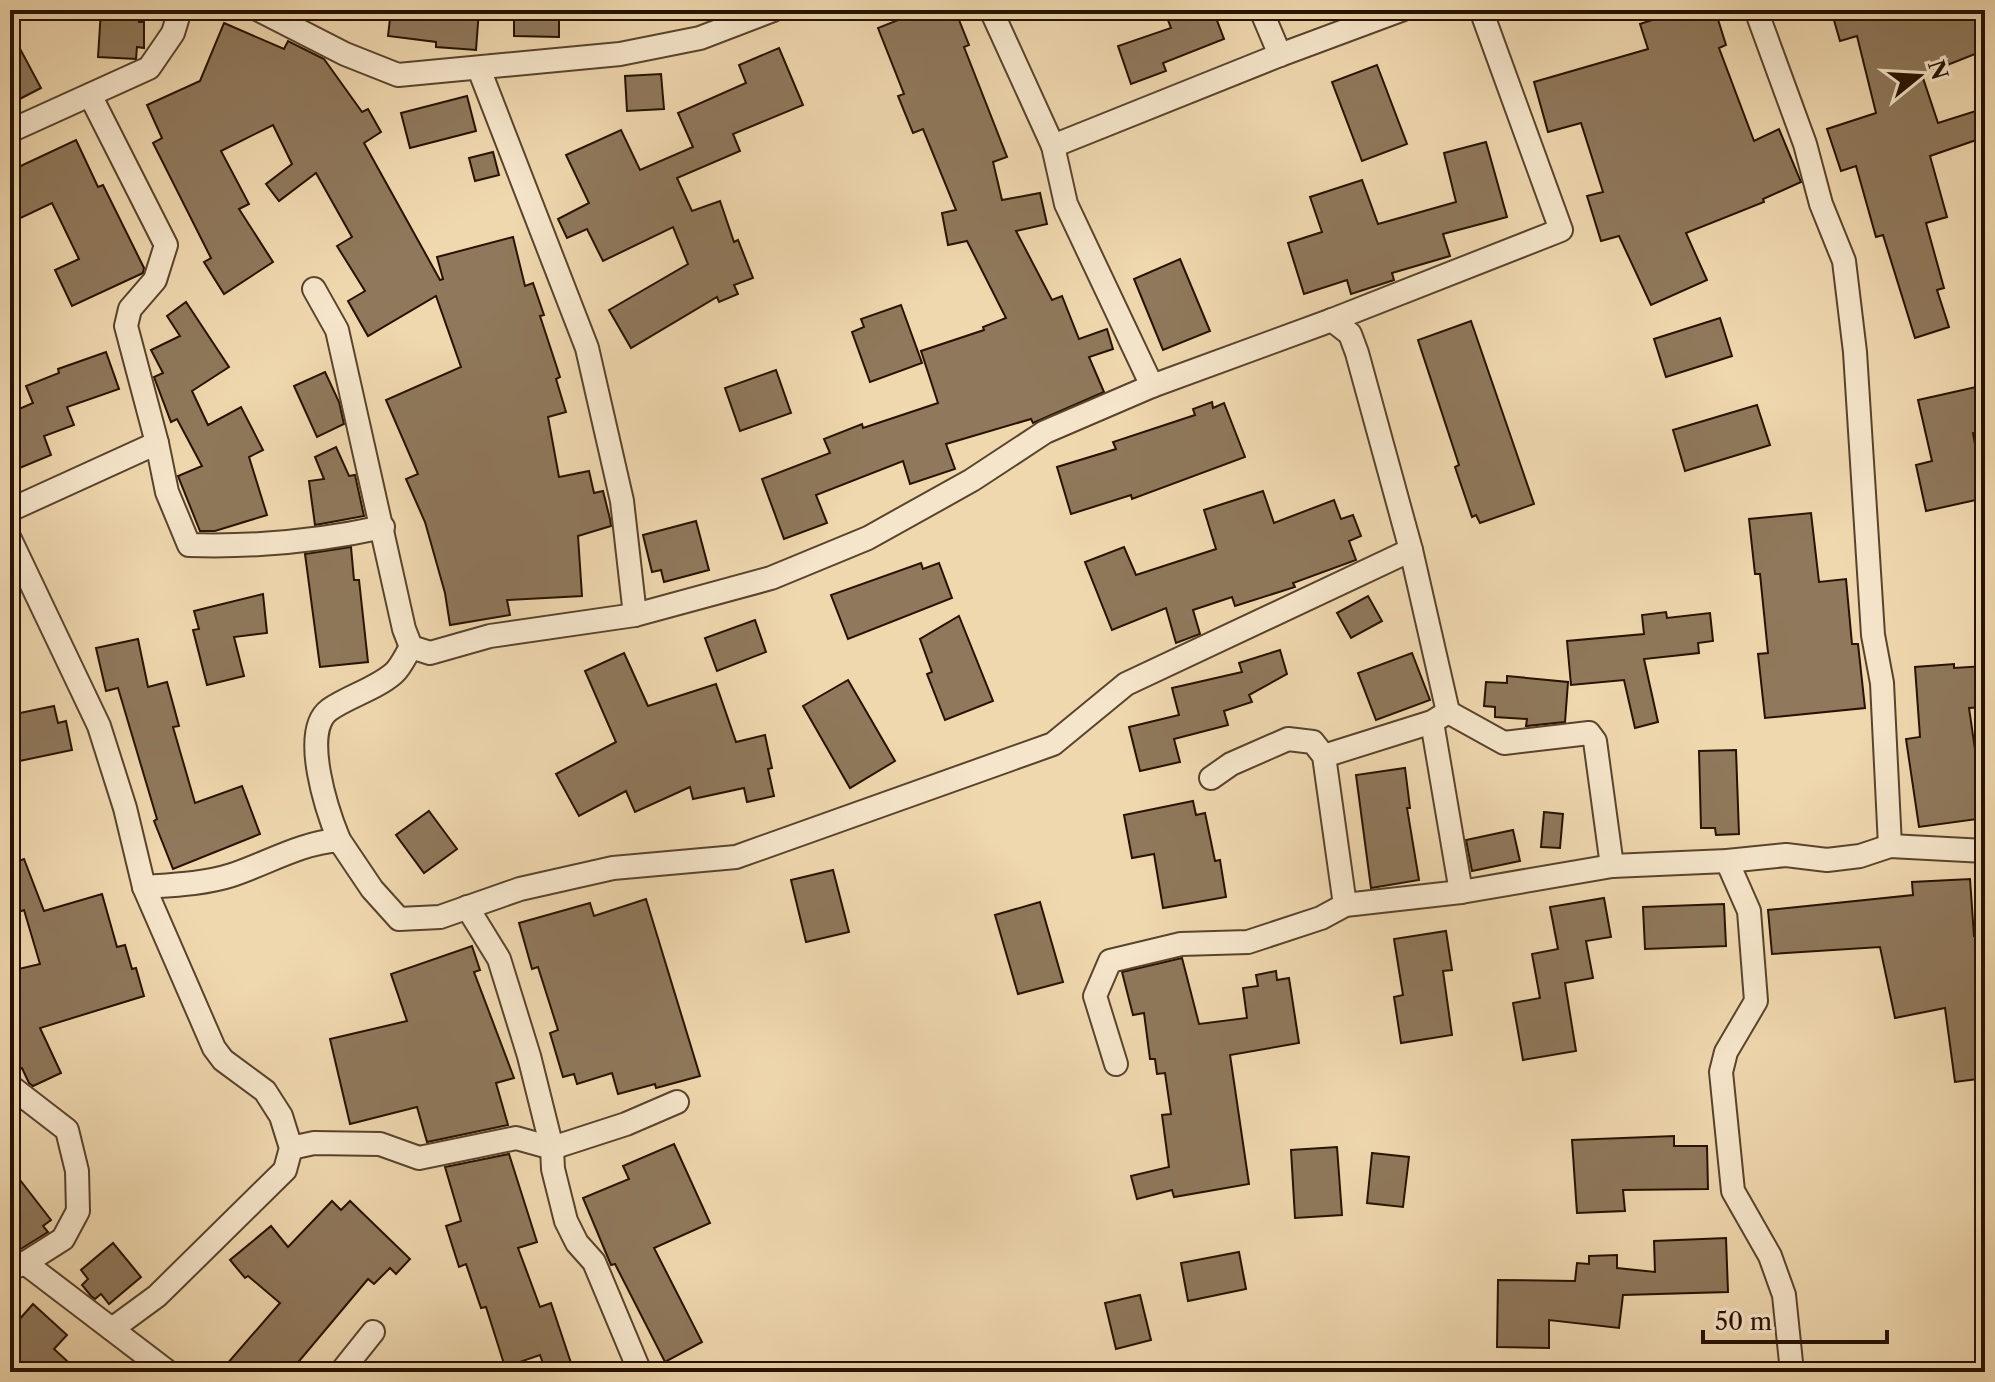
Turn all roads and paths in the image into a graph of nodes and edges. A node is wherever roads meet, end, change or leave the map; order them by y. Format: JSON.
{"nodes":[{"id":1,"x":180,"y":10,"type":"edge"},
{"id":2,"x":259,"y":10,"type":"edge"},
{"id":3,"x":773,"y":10,"type":"edge"},
{"id":4,"x":991,"y":10,"type":"edge"},
{"id":5,"x":1261,"y":10,"type":"edge"},
{"id":6,"x":1401,"y":10,"type":"edge"},
{"id":7,"x":1481,"y":10,"type":"edge"},
{"id":8,"x":1756,"y":10,"type":"edge"},
{"id":9,"x":1280,"y":55,"type":"junction"},
{"id":10,"x":479,"y":69,"type":"junction"},
{"id":11,"x":90,"y":95,"type":"junction"},
{"id":12,"x":10,"y":131,"type":"edge"},
{"id":13,"x":1053,"y":146,"type":"junction"},
{"id":14,"x":314,"y":289,"type":"dead end"},
{"id":15,"x":1332,"y":320,"type":"junction"},
{"id":16,"x":1152,"y":386,"type":"junction"},
{"id":17,"x":157,"y":443,"type":"junction"},
{"id":18,"x":10,"y":510,"type":"edge"},
{"id":19,"x":383,"y":527,"type":"junction"},
{"id":20,"x":10,"y":539,"type":"edge"},
{"id":21,"x":1411,"y":550,"type":"junction"},
{"id":22,"x":635,"y":615,"type":"junction"},
{"id":23,"x":411,"y":647,"type":"junction"},
{"id":24,"x":1440,"y":717,"type":"junction"},
{"id":25,"x":1324,"y":756,"type":"junction"},
{"id":26,"x":1211,"y":778,"type":"dead end"},
{"id":27,"x":339,"y":840,"type":"junction"},
{"id":28,"x":1890,"y":846,"type":"junction"},
{"id":29,"x":1985,"y":851,"type":"edge"},
{"id":30,"x":1727,"y":861,"type":"junction"},
{"id":31,"x":1612,"y":866,"type":"junction"},
{"id":32,"x":144,"y":887,"type":"junction"},
{"id":33,"x":1461,"y":892,"type":"junction"},
{"id":34,"x":1345,"y":905,"type":"junction"},
{"id":35,"x":467,"y":907,"type":"junction"},
{"id":36,"x":1116,"y":1064,"type":"dead end"},
{"id":37,"x":10,"y":1086,"type":"edge"},
{"id":38,"x":677,"y":1102,"type":"dead end"},
{"id":39,"x":291,"y":1148,"type":"junction"},
{"id":40,"x":552,"y":1148,"type":"junction"},
{"id":41,"x":18,"y":1266,"type":"edge"},
{"id":42,"x":112,"y":1329,"type":"junction"},
{"id":43,"x":373,"y":1332,"type":"dead end"},
{"id":44,"x":168,"y":1372,"type":"edge"},
{"id":45,"x":341,"y":1372,"type":"edge"},
{"id":46,"x":640,"y":1372,"type":"edge"},
{"id":47,"x":1792,"y":1372,"type":"edge"}],
"edges":[{"from":1,"to":11,"type":"street"},
{"from":2,"to":10,"type":"street"},
{"from":3,"to":10,"type":"street"},
{"from":4,"to":13,"type":"street"},
{"from":5,"to":9,"type":"street"},
{"from":6,"to":9,"type":"street"},
{"from":7,"to":15,"type":"street"},
{"from":8,"to":28,"type":"street"},
{"from":9,"to":13,"type":"street"},
{"from":10,"to":22,"type":"street"},
{"from":11,"to":12,"type":"street"},
{"from":11,"to":17,"type":"street"},
{"from":13,"to":16,"type":"street"},
{"from":14,"to":19,"type":"street"},
{"from":15,"to":16,"type":"street"},
{"from":15,"to":21,"type":"street"},
{"from":16,"to":22,"type":"street"},
{"from":17,"to":18,"type":"street"},
{"from":17,"to":19,"type":"street"},
{"from":19,"to":23,"type":"street"},
{"from":20,"to":32,"type":"street"},
{"from":21,"to":24,"type":"street"},
{"from":21,"to":35,"type":"street"},
{"from":22,"to":23,"type":"street"},
{"from":23,"to":27,"type":"street"},
{"from":24,"to":25,"type":"street"},
{"from":24,"to":31,"type":"street"},
{"from":24,"to":33,"type":"street"},
{"from":25,"to":26,"type":"street"},
{"from":25,"to":34,"type":"street"},
{"from":27,"to":32,"type":"street"},
{"from":27,"to":35,"type":"street"},
{"from":28,"to":29,"type":"street"},
{"from":28,"to":30,"type":"street"},
{"from":30,"to":31,"type":"street"},
{"from":30,"to":47,"type":"street"},
{"from":31,"to":33,"type":"street"},
{"from":32,"to":39,"type":"street"},
{"from":33,"to":34,"type":"street"},
{"from":34,"to":36,"type":"street"},
{"from":35,"to":40,"type":"street"},
{"from":37,"to":41,"type":"street"},
{"from":38,"to":40,"type":"street"},
{"from":39,"to":40,"type":"street"},
{"from":39,"to":42,"type":"street"},
{"from":40,"to":46,"type":"street"},
{"from":41,"to":42,"type":"street"},
{"from":42,"to":44,"type":"street"},
{"from":43,"to":45,"type":"street"}]}
